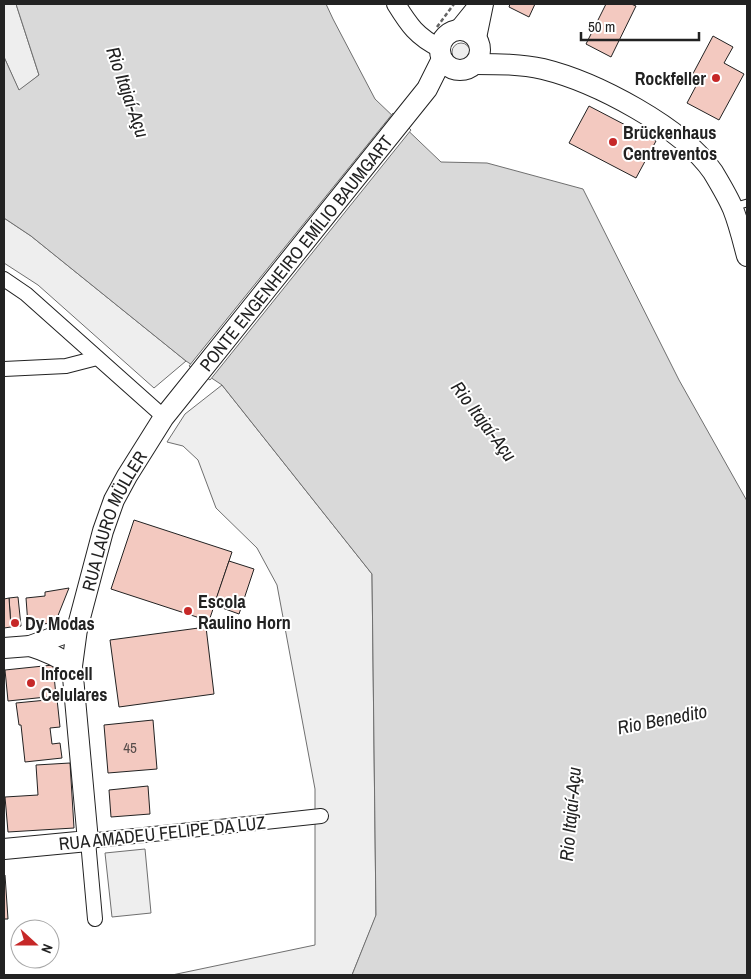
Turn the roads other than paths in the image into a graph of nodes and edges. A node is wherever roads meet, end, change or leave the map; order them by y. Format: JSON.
{"nodes":[{"id":1,"x":396,"y":4,"type":"edge"},
{"id":2,"x":479,"y":4,"type":"edge"},
{"id":3,"x":484,"y":4,"type":"edge"},
{"id":4,"x":458,"y":30,"type":"junction"},
{"id":5,"x":441,"y":54,"type":"junction"},
{"id":6,"x":473,"y":55,"type":"junction"},
{"id":7,"x":423,"y":95,"type":"junction"},
{"id":8,"x":740,"y":205,"type":"edge"},
{"id":9,"x":747,"y":256,"type":"edge"},
{"id":10,"x":4,"y":279,"type":"edge"},
{"id":11,"x":97,"y":358,"type":"junction"},
{"id":12,"x":4,"y":369,"type":"edge"},
{"id":13,"x":164,"y":417,"type":"junction"},
{"id":14,"x":77,"y":629,"type":"junction"},
{"id":15,"x":30,"y":646,"type":"junction"},
{"id":16,"x":4,"y":648,"type":"edge"},
{"id":17,"x":72,"y":666,"type":"junction"},
{"id":18,"x":321,"y":816,"type":"dead end"},
{"id":19,"x":88,"y":841,"type":"junction"},
{"id":20,"x":4,"y":849,"type":"edge"},
{"id":21,"x":95,"y":919,"type":"dead end"}],
"edges":[{"from":1,"to":5,"type":"street"},
{"from":2,"to":4,"type":"street"},
{"from":3,"to":6,"type":"street"},
{"from":4,"to":5,"type":"main road"},
{"from":4,"to":6,"type":"main road"},
{"from":5,"to":6,"type":"main road"},
{"from":5,"to":7,"type":"main road","name":"PONTE ENGENHEIRO EMÍLIO BAUMGART"},
{"from":6,"to":7,"type":"main road","name":"PONTE ENGENHEIRO EMÍLIO BAUMGART"},
{"from":6,"to":8,"type":"main road"},
{"from":7,"to":13,"type":"main road","name":"PONTE ENGENHEIRO EMÍLIO BAUMGART"},
{"from":8,"to":9,"type":"main road"},
{"from":10,"to":11,"type":"street"},
{"from":11,"to":12,"type":"street"},
{"from":11,"to":13,"type":"street"},
{"from":13,"to":14,"type":"main road","name":"RUA LAURO MÜLLER"},
{"from":14,"to":15,"type":"main road"},
{"from":14,"to":17,"type":"main road","name":"RUA LAURO MÜLLER"},
{"from":15,"to":16,"type":"main road"},
{"from":15,"to":17,"type":"main road"},
{"from":17,"to":19,"type":"main road","name":"RUA LAURO MÜLLER"},
{"from":18,"to":19,"type":"street","name":"RUA AMADEU FELIPE DA LUZ"},
{"from":19,"to":20,"type":"main road","name":"RUA AMADEU FELIPE DA LUZ"},
{"from":19,"to":21,"type":"street"}]}
